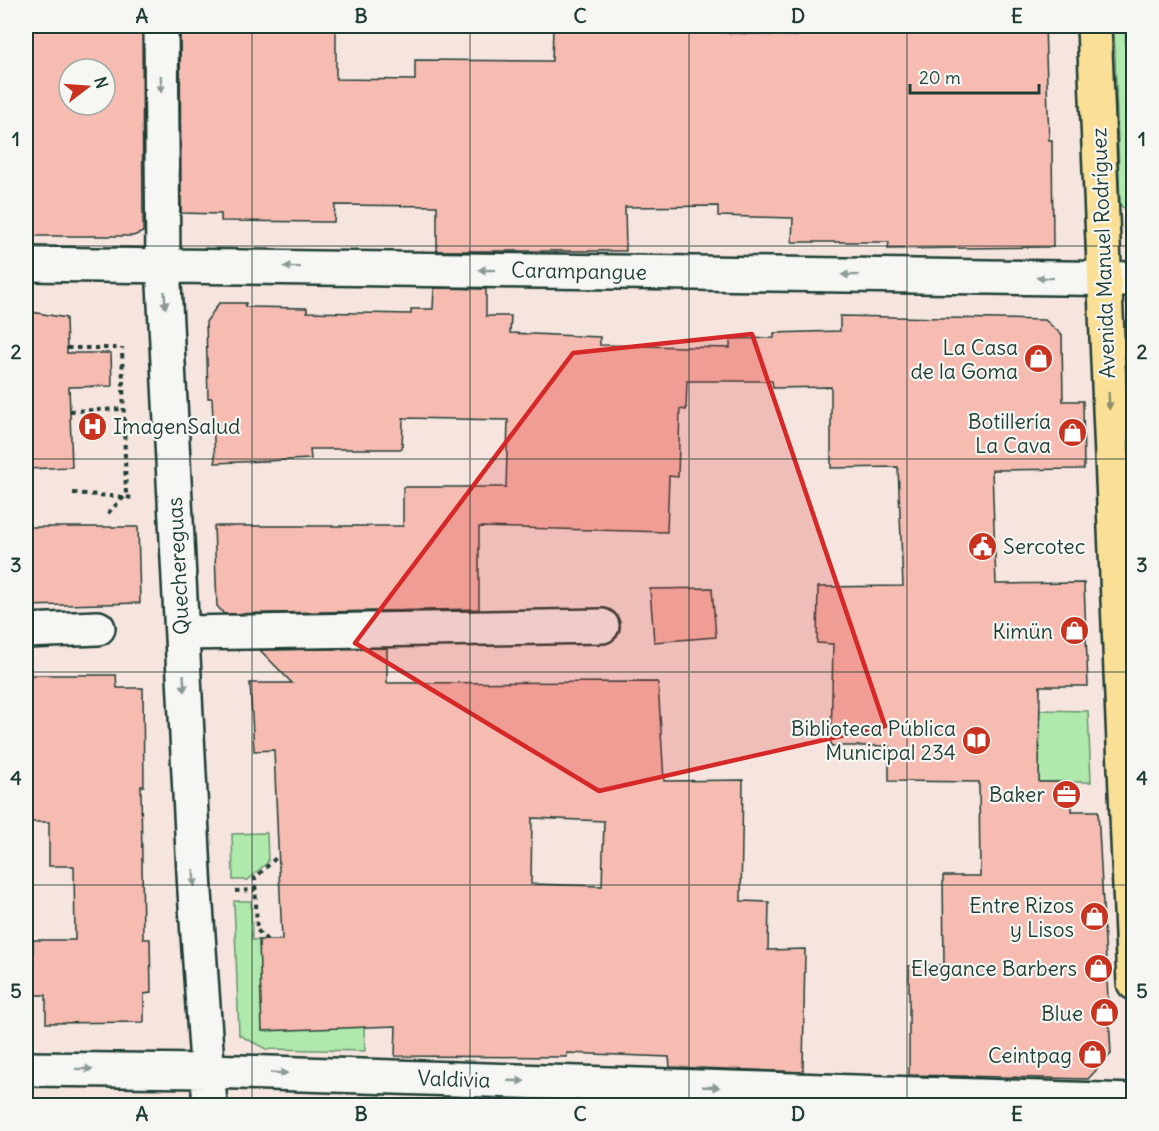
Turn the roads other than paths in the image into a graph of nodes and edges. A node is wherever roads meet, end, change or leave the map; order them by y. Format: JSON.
{"nodes":[{"id":1,"x":160,"y":26,"type":"edge"},
{"id":2,"x":1094,"y":26,"type":"edge"},
{"id":3,"x":26,"y":264,"type":"edge"},
{"id":4,"x":163,"y":265,"type":"junction"},
{"id":5,"x":1119,"y":279,"type":"edge"},
{"id":6,"x":602,"y":626,"type":"dead end"},
{"id":7,"x":98,"y":628,"type":"dead end"},
{"id":8,"x":26,"y":631,"type":"edge"},
{"id":9,"x":182,"y":633,"type":"junction"},
{"id":10,"x":1134,"y":983,"type":"edge"},
{"id":11,"x":26,"y":1068,"type":"edge"},
{"id":12,"x":208,"y":1071,"type":"junction"},
{"id":13,"x":1134,"y":1101,"type":"edge"},
{"id":14,"x":210,"y":1106,"type":"edge"}],
"edges":[{"from":1,"to":4,"type":"street","name":"Quechereguas","one_way":true},
{"from":2,"to":5,"type":"main road","name":"Avenida Manuel Rodríguez"},
{"from":3,"to":4,"type":"street","name":"Carampangue"},
{"from":5,"to":4,"type":"street","name":"Carampangue","one_way":true},
{"from":4,"to":9,"type":"street","name":"Quechereguas","one_way":true},
{"from":5,"to":10,"type":"main road","name":"Avenida Manuel Rodríguez","one_way":true},
{"from":6,"to":9,"type":"street"},
{"from":7,"to":8,"type":"street"},
{"from":9,"to":12,"type":"street","name":"Quechereguas","one_way":true},
{"from":11,"to":12,"type":"street","name":"Valdivia","one_way":true},
{"from":12,"to":13,"type":"street","name":"Valdivia","one_way":true},
{"from":12,"to":14,"type":"street","name":"Quechereguas"}]}
